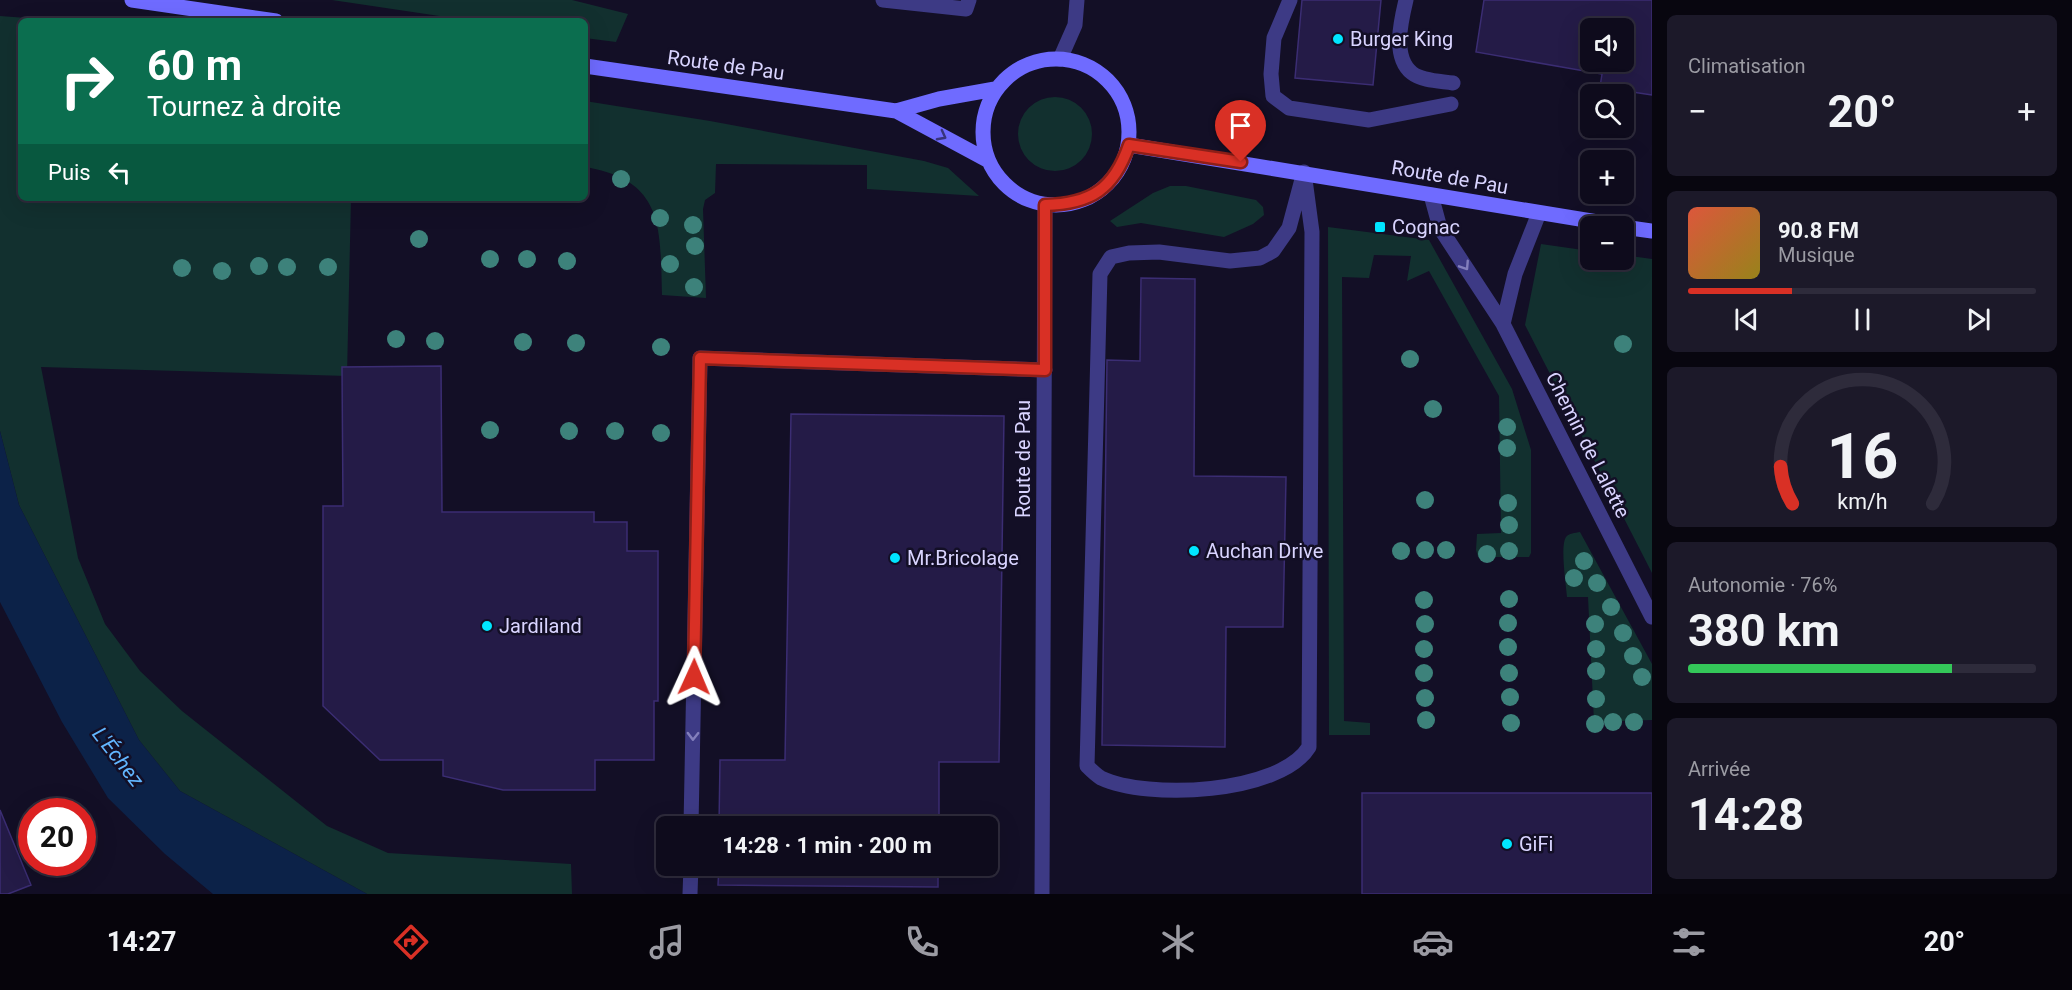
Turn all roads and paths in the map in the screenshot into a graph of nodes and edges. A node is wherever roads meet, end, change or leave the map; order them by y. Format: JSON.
{"nodes":[{"id":1,"x":132,"y":0,"type":"edge"},
{"id":2,"x":883,"y":0,"type":"edge"},
{"id":3,"x":969,"y":0,"type":"edge"},
{"id":4,"x":1077,"y":0,"type":"edge"},
{"id":5,"x":1290,"y":0,"type":"edge"},
{"id":6,"x":1402,"y":4,"type":"edge"},
{"id":7,"x":255,"y":18,"type":"edge"},
{"id":8,"x":1060,"y":59,"type":"junction"},
{"id":9,"x":588,"y":66,"type":"edge"},
{"id":10,"x":1453,"y":83,"type":"dead end"},
{"id":11,"x":995,"y":89,"type":"junction"},
{"id":12,"x":1451,"y":104,"type":"dead end"},
{"id":13,"x":896,"y":111,"type":"junction"},
{"id":14,"x":1129,"y":145,"type":"junction"},
{"id":15,"x":987,"y":160,"type":"junction"},
{"id":16,"x":1304,"y":172,"type":"junction"},
{"id":17,"x":1431,"y":195,"type":"junction"},
{"id":18,"x":1045,"y":205,"type":"junction"},
{"id":19,"x":1539,"y":213,"type":"junction"},
{"id":20,"x":1580,"y":220,"type":"edge"},
{"id":21,"x":1634,"y":229,"type":"edge"},
{"id":22,"x":1652,"y":231,"type":"edge"},
{"id":23,"x":1503,"y":324,"type":"junction"},
{"id":24,"x":1045,"y":370,"type":"junction"},
{"id":25,"x":1652,"y":617,"type":"edge"},
{"id":26,"x":691,"y":816,"type":"edge"},
{"id":27,"x":691,"y":876,"type":"edge"},
{"id":28,"x":690,"y":894,"type":"edge"},
{"id":29,"x":1042,"y":894,"type":"edge"}],
"edges":[{"from":1,"to":7,"type":"main road"},
{"from":2,"to":3,"type":"street"},
{"from":4,"to":8,"type":"street"},
{"from":5,"to":12,"type":"street"},
{"from":6,"to":10,"type":"street"},
{"from":8,"to":11,"type":"main road","name":"Route de Pau"},
{"from":8,"to":14,"type":"main road","name":"Route de Pau"},
{"from":9,"to":13,"type":"main road","name":"Route de Pau"},
{"from":11,"to":13,"type":"main road","name":"Route de Pau"},
{"from":11,"to":15,"type":"main road","name":"Route de Pau"},
{"from":13,"to":15,"type":"main road","name":"Route de Pau","one_way":true},
{"from":14,"to":16,"type":"main road","name":"Route de Pau"},
{"from":14,"to":18,"type":"main road","name":"Route de Pau"},
{"from":15,"to":18,"type":"main road","name":"Route de Pau"},
{"from":16,"to":16,"type":"street"},
{"from":16,"to":17,"type":"main road","name":"Route de Pau"},
{"from":17,"to":19,"type":"main road","name":"Route de Pau"},
{"from":17,"to":23,"type":"street","name":"Chemin de Lalette","one_way":true},
{"from":18,"to":24,"type":"street","name":"Route de Pau"},
{"from":19,"to":20,"type":"main road","name":"Route de Pau"},
{"from":19,"to":23,"type":"street"},
{"from":21,"to":22,"type":"main road","name":"Route de Pau"},
{"from":23,"to":25,"type":"street","name":"Chemin de Lalette"},
{"from":24,"to":26,"type":"street","one_way":true},
{"from":24,"to":29,"type":"street","name":"Route de Pau"},
{"from":27,"to":28,"type":"street"}]}
